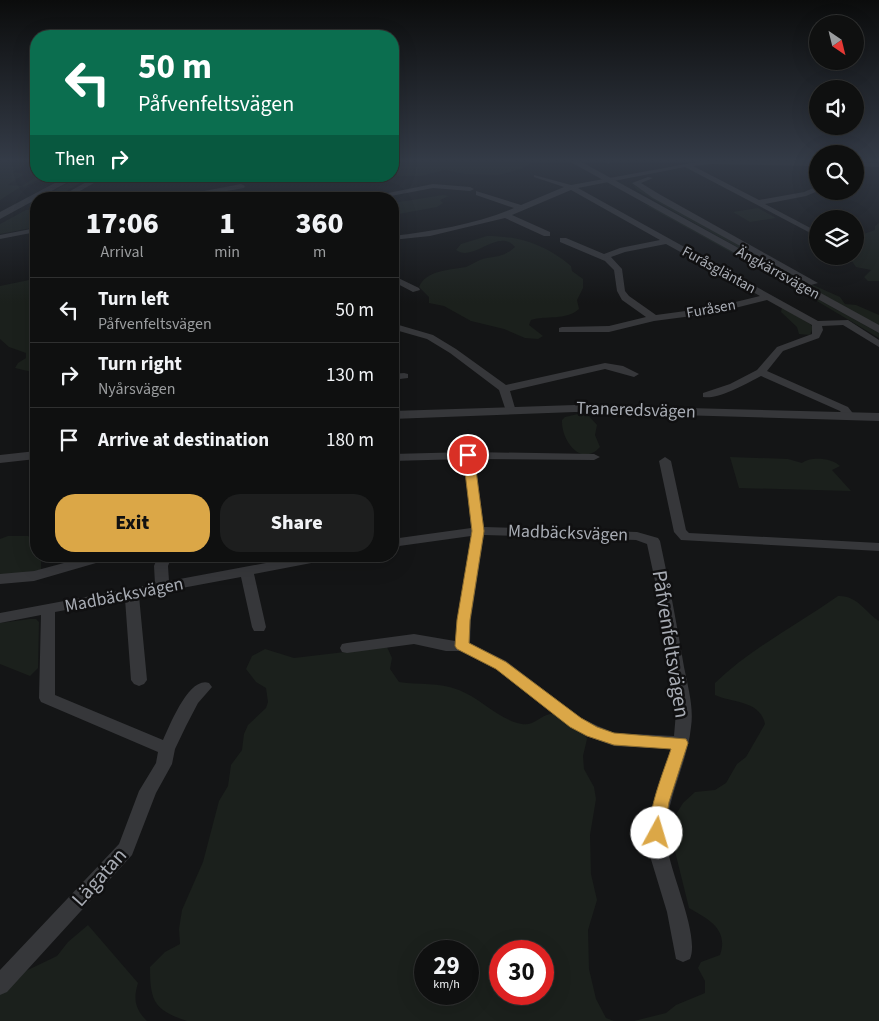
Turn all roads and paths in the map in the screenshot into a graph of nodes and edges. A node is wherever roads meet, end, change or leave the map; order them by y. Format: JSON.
{"nodes":[{"id":1,"x":16,"y":208,"type":"edge"},
{"id":2,"x":521,"y":208,"type":"edge"},
{"id":3,"x":607,"y":208,"type":"edge"},
{"id":4,"x":657,"y":208,"type":"edge"},
{"id":5,"x":678,"y":208,"type":"edge"},
{"id":6,"x":766,"y":208,"type":"edge"},
{"id":7,"x":506,"y":215,"type":"junction"},
{"id":8,"x":0,"y":216,"type":"edge"},
{"id":9,"x":809,"y":230,"type":"edge"},
{"id":10,"x":30,"y":231,"type":"edge"},
{"id":11,"x":547,"y":234,"type":"dead end"},
{"id":12,"x":0,"y":237,"type":"edge"},
{"id":13,"x":399,"y":237,"type":"edge"},
{"id":14,"x":563,"y":240,"type":"dead end"},
{"id":15,"x":667,"y":242,"type":"junction"},
{"id":16,"x":605,"y":257,"type":"junction"},
{"id":17,"x":399,"y":281,"type":"edge"},
{"id":18,"x":814,"y":284,"type":"dead end"},
{"id":19,"x":416,"y":290,"type":"dead end"},
{"id":20,"x":768,"y":297,"type":"junction"},
{"id":21,"x":654,"y":318,"type":"junction"},
{"id":22,"x":816,"y":324,"type":"junction"},
{"id":23,"x":399,"y":328,"type":"edge"},
{"id":24,"x":562,"y":330,"type":"dead end"},
{"id":25,"x":879,"y":330,"type":"edge"},
{"id":26,"x":879,"y":344,"type":"edge"},
{"id":27,"x":761,"y":372,"type":"junction"},
{"id":28,"x":634,"y":374,"type":"dead end"},
{"id":29,"x":399,"y":376,"type":"edge"},
{"id":30,"x":404,"y":376,"type":"dead end"},
{"id":31,"x":504,"y":389,"type":"junction"},
{"id":32,"x":707,"y":395,"type":"dead end"},
{"id":33,"x":510,"y":408,"type":"junction"},
{"id":34,"x":399,"y":416,"type":"edge"},
{"id":35,"x":850,"y":416,"type":"junction"},
{"id":36,"x":879,"y":417,"type":"edge"},
{"id":37,"x":468,"y":455,"type":"junction"},
{"id":38,"x":30,"y":456,"type":"edge"},
{"id":39,"x":594,"y":457,"type":"dead end"},
{"id":40,"x":399,"y":458,"type":"edge"},
{"id":41,"x":0,"y":459,"type":"edge"},
{"id":42,"x":665,"y":461,"type":"dead end"},
{"id":43,"x":478,"y":531,"type":"junction"},
{"id":44,"x":399,"y":542,"type":"edge"},
{"id":45,"x":653,"y":542,"type":"joint"},
{"id":46,"x":879,"y":547,"type":"edge"},
{"id":47,"x":85,"y":562,"type":"edge"},
{"id":48,"x":163,"y":562,"type":"edge"},
{"id":49,"x":297,"y":562,"type":"edge"},
{"id":50,"x":247,"y":572,"type":"junction"},
{"id":51,"x":0,"y":578,"type":"edge"},
{"id":52,"x":162,"y":587,"type":"junction"},
{"id":53,"x":132,"y":593,"type":"junction"},
{"id":54,"x":48,"y":610,"type":"junction"},
{"id":55,"x":0,"y":618,"type":"edge"},
{"id":56,"x":259,"y":627,"type":"dead end"},
{"id":57,"x":462,"y":646,"type":"junction"},
{"id":58,"x":346,"y":648,"type":"dead end"},
{"id":59,"x":139,"y":680,"type":"dead end"},
{"id":60,"x":204,"y":687,"type":"dead end"},
{"id":61,"x":680,"y":743,"type":"junction"},
{"id":62,"x":167,"y":749,"type":"junction"},
{"id":63,"x":683,"y":952,"type":"dead end"},
{"id":64,"x":0,"y":985,"type":"edge"}],
"edges":[{"from":1,"to":8,"type":"street"},
{"from":2,"to":7,"type":"street"},
{"from":3,"to":15,"type":"street","name":"Furåsgläntan"},
{"from":4,"to":25,"type":"street","name":"Ängkärrsvägen"},
{"from":5,"to":18,"type":"street"},
{"from":6,"to":9,"type":"street"},
{"from":7,"to":11,"type":"street"},
{"from":7,"to":13,"type":"street"},
{"from":10,"to":12,"type":"street"},
{"from":14,"to":16,"type":"street"},
{"from":15,"to":16,"type":"street"},
{"from":15,"to":20,"type":"street","name":"Furåsgläntan"},
{"from":16,"to":21,"type":"street"},
{"from":17,"to":19,"type":"street"},
{"from":20,"to":21,"type":"street","name":"Furåsen"},
{"from":20,"to":22,"type":"street","name":"Furåsgläntan"},
{"from":21,"to":24,"type":"street","name":"Furåsen"},
{"from":22,"to":26,"type":"street"},
{"from":22,"to":27,"type":"street"},
{"from":23,"to":31,"type":"street"},
{"from":27,"to":32,"type":"street"},
{"from":27,"to":35,"type":"street"},
{"from":28,"to":31,"type":"street"},
{"from":29,"to":30,"type":"street"},
{"from":31,"to":33,"type":"street"},
{"from":33,"to":34,"type":"street","name":"Traneredsvägen"},
{"from":33,"to":35,"type":"street","name":"Traneredsvägen"},
{"from":35,"to":36,"type":"street","name":"Traneredsvägen"},
{"from":37,"to":39,"type":"street"},
{"from":37,"to":40,"type":"street"},
{"from":37,"to":43,"type":"street"},
{"from":38,"to":41,"type":"street"},
{"from":42,"to":46,"type":"street"},
{"from":43,"to":44,"type":"street","name":"Madbäcksvägen"},
{"from":43,"to":45,"type":"street","name":"Madbäcksvägen"},
{"from":43,"to":57,"type":"street"},
{"from":45,"to":61,"type":"street","name":"Påfvenfeltsvägen"},
{"from":47,"to":51,"type":"street"},
{"from":48,"to":52,"type":"street"},
{"from":49,"to":50,"type":"street","name":"Madbäcksvägen"},
{"from":50,"to":52,"type":"street","name":"Madbäcksvägen"},
{"from":50,"to":56,"type":"street"},
{"from":52,"to":53,"type":"street","name":"Madbäcksvägen"},
{"from":53,"to":54,"type":"street","name":"Madbäcksvägen"},
{"from":53,"to":59,"type":"street"},
{"from":54,"to":55,"type":"street","name":"Madbäcksvägen"},
{"from":54,"to":62,"type":"street"},
{"from":57,"to":58,"type":"street","name":"Påfvenfeltsvägen"},
{"from":57,"to":61,"type":"street","name":"Påfvenfeltsvägen"},
{"from":60,"to":62,"type":"street","name":"Lägatan"},
{"from":61,"to":63,"type":"street"},
{"from":62,"to":64,"type":"street","name":"Lägatan"}]}
